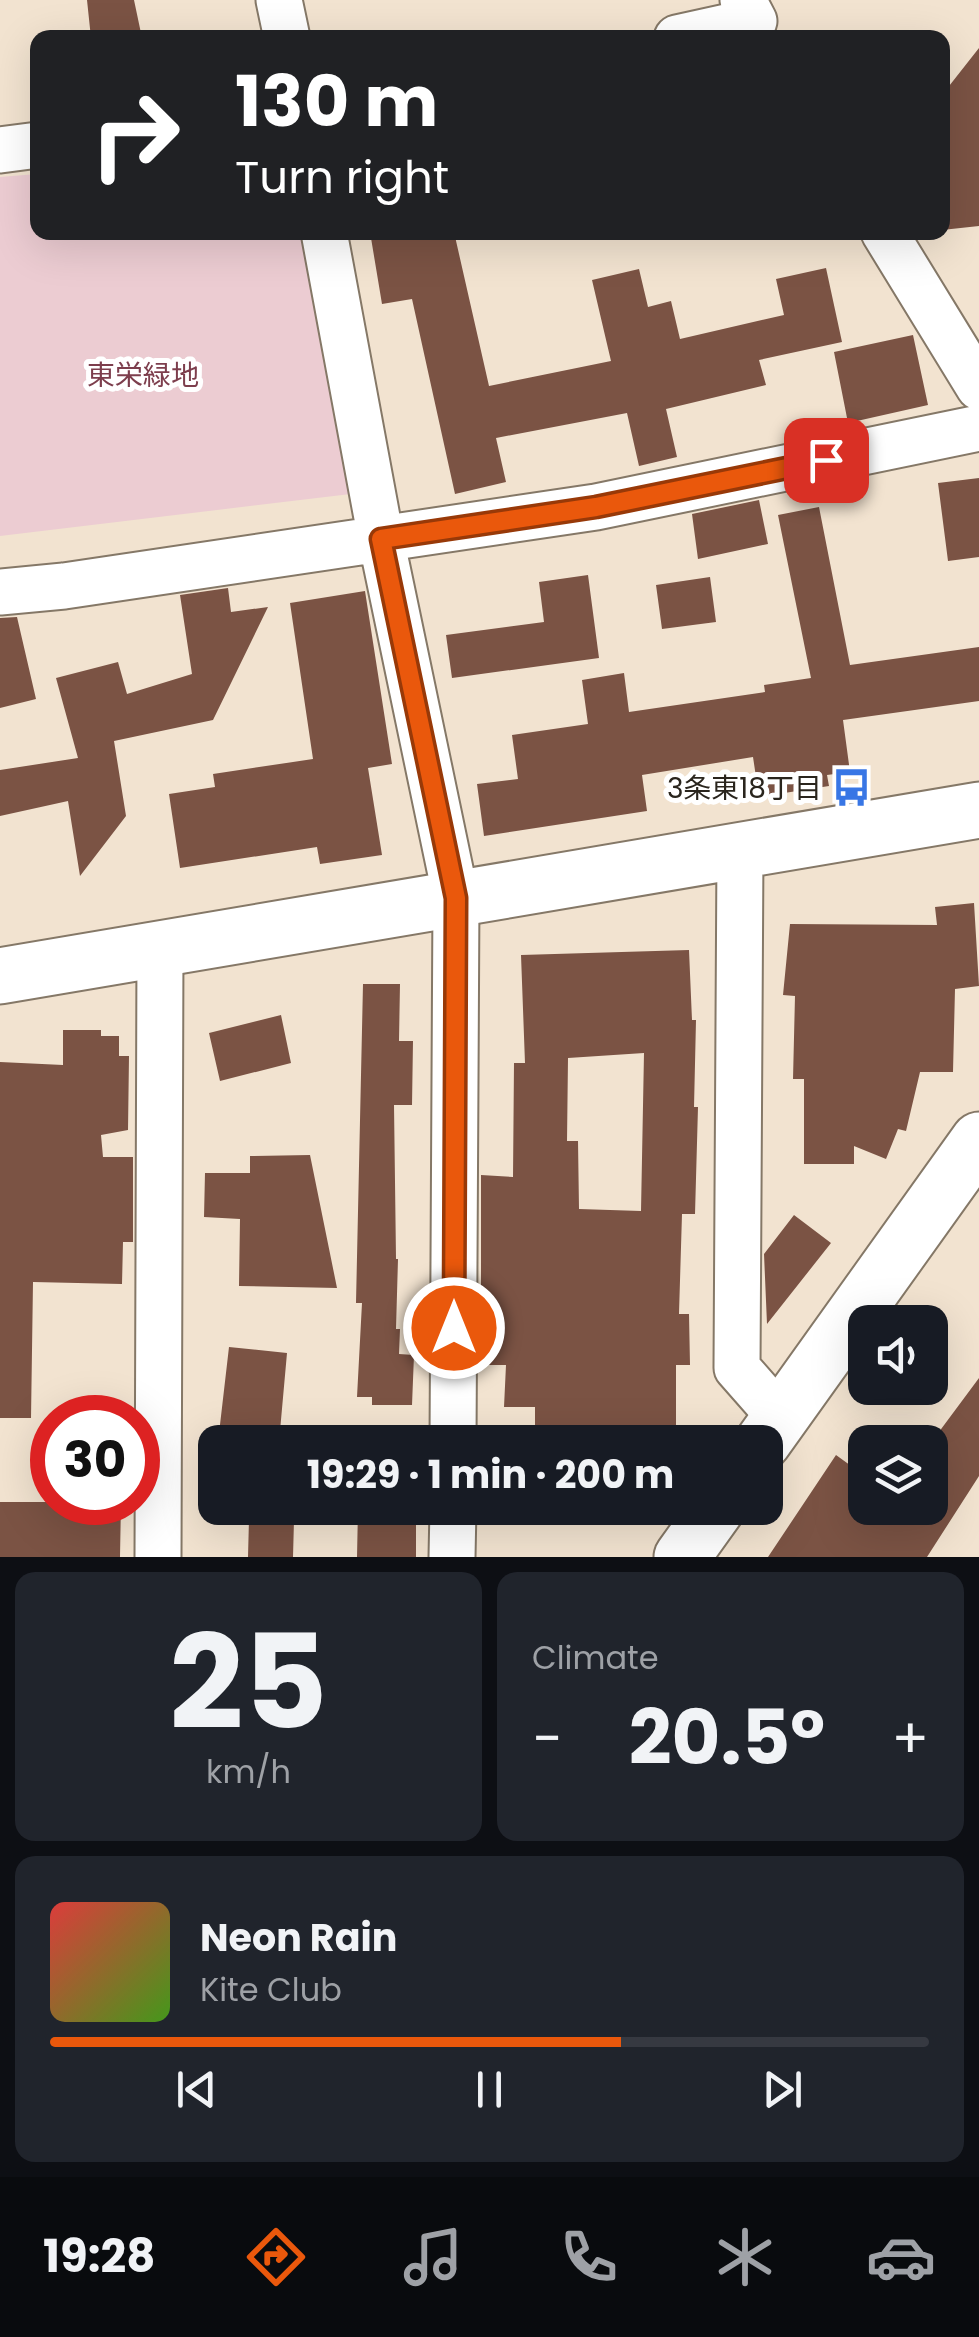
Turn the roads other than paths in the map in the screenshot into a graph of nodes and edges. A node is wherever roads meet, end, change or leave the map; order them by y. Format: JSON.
{"nodes":[{"id":1,"x":279,"y":0,"type":"edge"},
{"id":2,"x":759,"y":15,"type":"edge"},
{"id":3,"x":285,"y":30,"type":"edge"},
{"id":4,"x":706,"y":30,"type":"edge"},
{"id":5,"x":30,"y":147,"type":"edge"},
{"id":6,"x":0,"y":150,"type":"edge"},
{"id":7,"x":325,"y":240,"type":"edge"},
{"id":8,"x":889,"y":240,"type":"edge"},
{"id":9,"x":979,"y":387,"type":"edge"},
{"id":10,"x":979,"y":428,"type":"edge"},
{"id":11,"x":381,"y":539,"type":"junction"},
{"id":12,"x":0,"y":592,"type":"edge"},
{"id":13,"x":979,"y":810,"type":"edge"},
{"id":14,"x":740,"y":850,"type":"junction"},
{"id":15,"x":456,"y":898,"type":"junction"},
{"id":16,"x":160,"y":947,"type":"junction"},
{"id":17,"x":0,"y":976,"type":"edge"},
{"id":18,"x":979,"y":1140,"type":"edge"},
{"id":19,"x":453,"y":1425,"type":"edge"},
{"id":20,"x":769,"y":1425,"type":"edge"},
{"id":21,"x":776,"y":1425,"type":"edge"},
{"id":22,"x":452,"y":1525,"type":"edge"},
{"id":23,"x":705,"y":1525,"type":"edge"},
{"id":24,"x":158,"y":1557,"type":"edge"},
{"id":25,"x":452,"y":1557,"type":"edge"},
{"id":26,"x":682,"y":1557,"type":"edge"}],
"edges":[{"from":1,"to":3,"type":"street"},
{"from":2,"to":4,"type":"street"},
{"from":5,"to":6,"type":"street"},
{"from":7,"to":11,"type":"street"},
{"from":8,"to":9,"type":"street"},
{"from":10,"to":11,"type":"street"},
{"from":11,"to":12,"type":"street"},
{"from":11,"to":15,"type":"street"},
{"from":13,"to":14,"type":"street"},
{"from":14,"to":15,"type":"street"},
{"from":14,"to":20,"type":"street"},
{"from":15,"to":16,"type":"street"},
{"from":15,"to":19,"type":"street"},
{"from":16,"to":17,"type":"street"},
{"from":16,"to":24,"type":"street"},
{"from":18,"to":21,"type":"street"},
{"from":22,"to":25,"type":"street"},
{"from":23,"to":26,"type":"street"}]}
